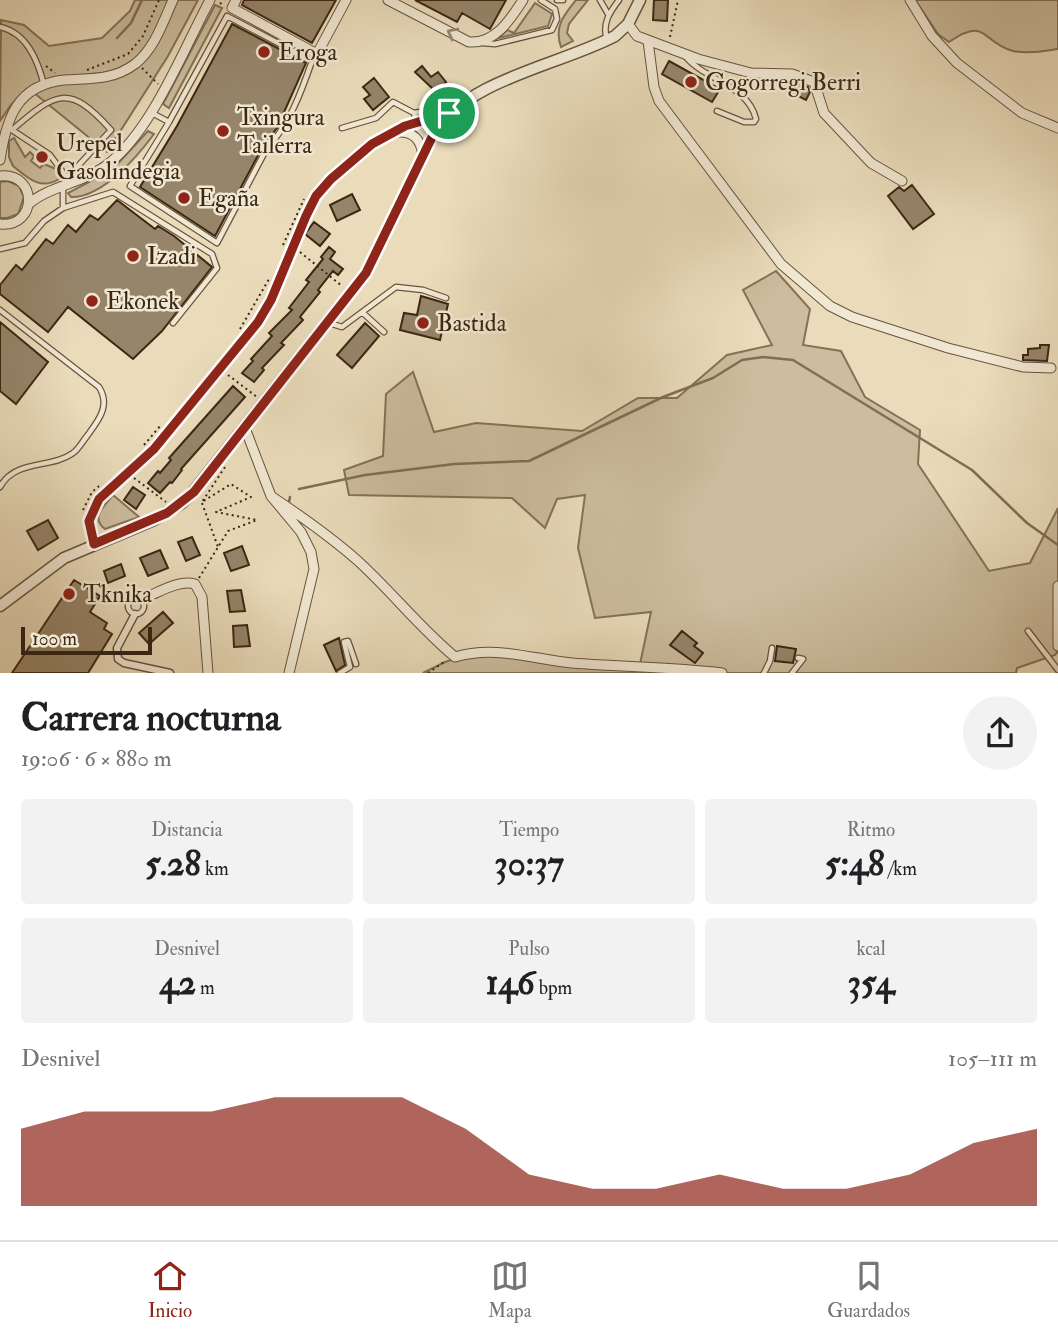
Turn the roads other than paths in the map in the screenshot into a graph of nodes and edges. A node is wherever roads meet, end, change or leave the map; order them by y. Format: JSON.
{"nodes":[{"id":1,"x":173,"y":0,"type":"edge"},
{"id":2,"x":210,"y":0,"type":"edge"},
{"id":3,"x":346,"y":0,"type":"edge"},
{"id":4,"x":388,"y":0,"type":"edge"},
{"id":5,"x":523,"y":0,"type":"edge"},
{"id":6,"x":541,"y":0,"type":"edge"},
{"id":7,"x":557,"y":0,"type":"edge"},
{"id":8,"x":563,"y":0,"type":"edge"},
{"id":9,"x":600,"y":0,"type":"edge"},
{"id":10,"x":619,"y":0,"type":"edge"},
{"id":11,"x":640,"y":0,"type":"edge"},
{"id":12,"x":909,"y":0,"type":"edge"},
{"id":13,"x":234,"y":4,"type":"edge"},
{"id":14,"x":608,"y":14,"type":"junction"},
{"id":15,"x":628,"y":24,"type":"junction"},
{"id":16,"x":0,"y":27,"type":"edge"},
{"id":17,"x":607,"y":40,"type":"junction"},
{"id":18,"x":648,"y":41,"type":"junction"},
{"id":19,"x":482,"y":43,"type":"junction"},
{"id":20,"x":683,"y":54,"type":"junction"},
{"id":21,"x":45,"y":86,"type":"junction"},
{"id":22,"x":444,"y":95,"type":"dead end"},
{"id":23,"x":716,"y":111,"type":"dead end"},
{"id":24,"x":151,"y":112,"type":"junction"},
{"id":25,"x":414,"y":113,"type":"junction"},
{"id":26,"x":449,"y":113,"type":"junction"},
{"id":27,"x":169,"y":122,"type":"junction"},
{"id":28,"x":412,"y":127,"type":"junction"},
{"id":29,"x":341,"y":128,"type":"dead end"},
{"id":30,"x":1058,"y":128,"type":"edge"},
{"id":31,"x":8,"y":129,"type":"junction"},
{"id":32,"x":434,"y":133,"type":"junction"},
{"id":33,"x":1,"y":155,"type":"edge"},
{"id":34,"x":423,"y":156,"type":"junction"},
{"id":35,"x":0,"y":176,"type":"edge"},
{"id":36,"x":12,"y":176,"type":"junction"},
{"id":37,"x":902,"y":181,"type":"dead end"},
{"id":38,"x":67,"y":184,"type":"junction"},
{"id":39,"x":27,"y":188,"type":"junction"},
{"id":40,"x":52,"y":191,"type":"junction"},
{"id":41,"x":30,"y":203,"type":"junction"},
{"id":42,"x":62,"y":208,"type":"junction"},
{"id":43,"x":0,"y":224,"type":"edge"},
{"id":44,"x":0,"y":248,"type":"edge"},
{"id":45,"x":446,"y":298,"type":"dead end"},
{"id":46,"x":0,"y":310,"type":"edge"},
{"id":47,"x":363,"y":313,"type":"junction"},
{"id":48,"x":173,"y":323,"type":"dead end"},
{"id":49,"x":328,"y":323,"type":"junction"},
{"id":50,"x":384,"y":332,"type":"dead end"},
{"id":51,"x":1051,"y":368,"type":"dead end"},
{"id":52,"x":245,"y":428,"type":"junction"},
{"id":53,"x":0,"y":487,"type":"edge"},
{"id":54,"x":271,"y":496,"type":"junction"},
{"id":55,"x":94,"y":544,"type":"junction"},
{"id":56,"x":1058,"y":586,"type":"edge"},
{"id":57,"x":141,"y":599,"type":"junction"},
{"id":58,"x":0,"y":606,"type":"edge"},
{"id":59,"x":135,"y":614,"type":"junction"},
{"id":60,"x":1028,"y":631,"type":"dead end"},
{"id":61,"x":1058,"y":646,"type":"edge"},
{"id":62,"x":772,"y":648,"type":"dead end"},
{"id":63,"x":798,"y":658,"type":"dead end"},
{"id":64,"x":356,"y":664,"type":"dead end"},
{"id":65,"x":1058,"y":670,"type":"edge"},
{"id":66,"x":170,"y":673,"type":"edge"},
{"id":67,"x":208,"y":673,"type":"edge"},
{"id":68,"x":289,"y":673,"type":"edge"},
{"id":69,"x":340,"y":673,"type":"edge"},
{"id":70,"x":722,"y":673,"type":"edge"},
{"id":71,"x":764,"y":673,"type":"edge"},
{"id":72,"x":793,"y":673,"type":"edge"}],
"edges":[{"from":1,"to":21,"type":"street"},
{"from":2,"to":24,"type":"street"},
{"from":3,"to":13,"type":"street"},
{"from":19,"to":4,"type":"street","one_way":true},
{"from":5,"to":19,"type":"street"},
{"from":6,"to":19,"type":"lane"},
{"from":7,"to":8,"type":"lane"},
{"from":9,"to":14,"type":"lane"},
{"from":10,"to":14,"type":"lane"},
{"from":11,"to":15,"type":"street"},
{"from":12,"to":30,"type":"street"},
{"from":14,"to":17,"type":"lane"},
{"from":15,"to":17,"type":"street"},
{"from":15,"to":18,"type":"street"},
{"from":16,"to":21,"type":"lane"},
{"from":17,"to":26,"type":"street"},
{"from":18,"to":20,"type":"street"},
{"from":18,"to":51,"type":"street"},
{"from":20,"to":23,"type":"lane"},
{"from":20,"to":37,"type":"street"},
{"from":21,"to":31,"type":"street"},
{"from":22,"to":25,"type":"lane"},
{"from":24,"to":27,"type":"lane"},
{"from":24,"to":38,"type":"street"},
{"from":25,"to":28,"type":"lane"},
{"from":25,"to":29,"type":"lane"},
{"from":26,"to":28,"type":"street"},
{"from":26,"to":32,"type":"street"},
{"from":27,"to":27,"type":"lane"},
{"from":28,"to":32,"type":"street"},
{"from":28,"to":34,"type":"street"},
{"from":28,"to":55,"type":"street"},
{"from":31,"to":33,"type":"street"},
{"from":31,"to":38,"type":"lane"},
{"from":31,"to":38,"type":"lane"},
{"from":32,"to":34,"type":"street"},
{"from":33,"to":36,"type":"street"},
{"from":34,"to":49,"type":"street"},
{"from":35,"to":36,"type":"street"},
{"from":36,"to":39,"type":"street"},
{"from":38,"to":40,"type":"street"},
{"from":38,"to":42,"type":"lane"},
{"from":39,"to":40,"type":"street"},
{"from":39,"to":41,"type":"street"},
{"from":40,"to":41,"type":"street"},
{"from":41,"to":43,"type":"street"},
{"from":42,"to":44,"type":"lane"},
{"from":42,"to":48,"type":"lane"},
{"from":45,"to":47,"type":"lane"},
{"from":46,"to":53,"type":"lane"},
{"from":47,"to":49,"type":"lane"},
{"from":47,"to":50,"type":"lane"},
{"from":49,"to":52,"type":"street"},
{"from":52,"to":54,"type":"street"},
{"from":52,"to":55,"type":"street"},
{"from":54,"to":68,"type":"street"},
{"from":54,"to":70,"type":"street"},
{"from":55,"to":58,"type":"street"},
{"from":56,"to":61,"type":"street"},
{"from":57,"to":59,"type":"lane"},
{"from":57,"to":59,"type":"lane"},
{"from":57,"to":67,"type":"street"},
{"from":59,"to":66,"type":"street"},
{"from":60,"to":65,"type":"lane"},
{"from":62,"to":71,"type":"lane"},
{"from":63,"to":72,"type":"lane"},
{"from":64,"to":69,"type":"lane"}]}
